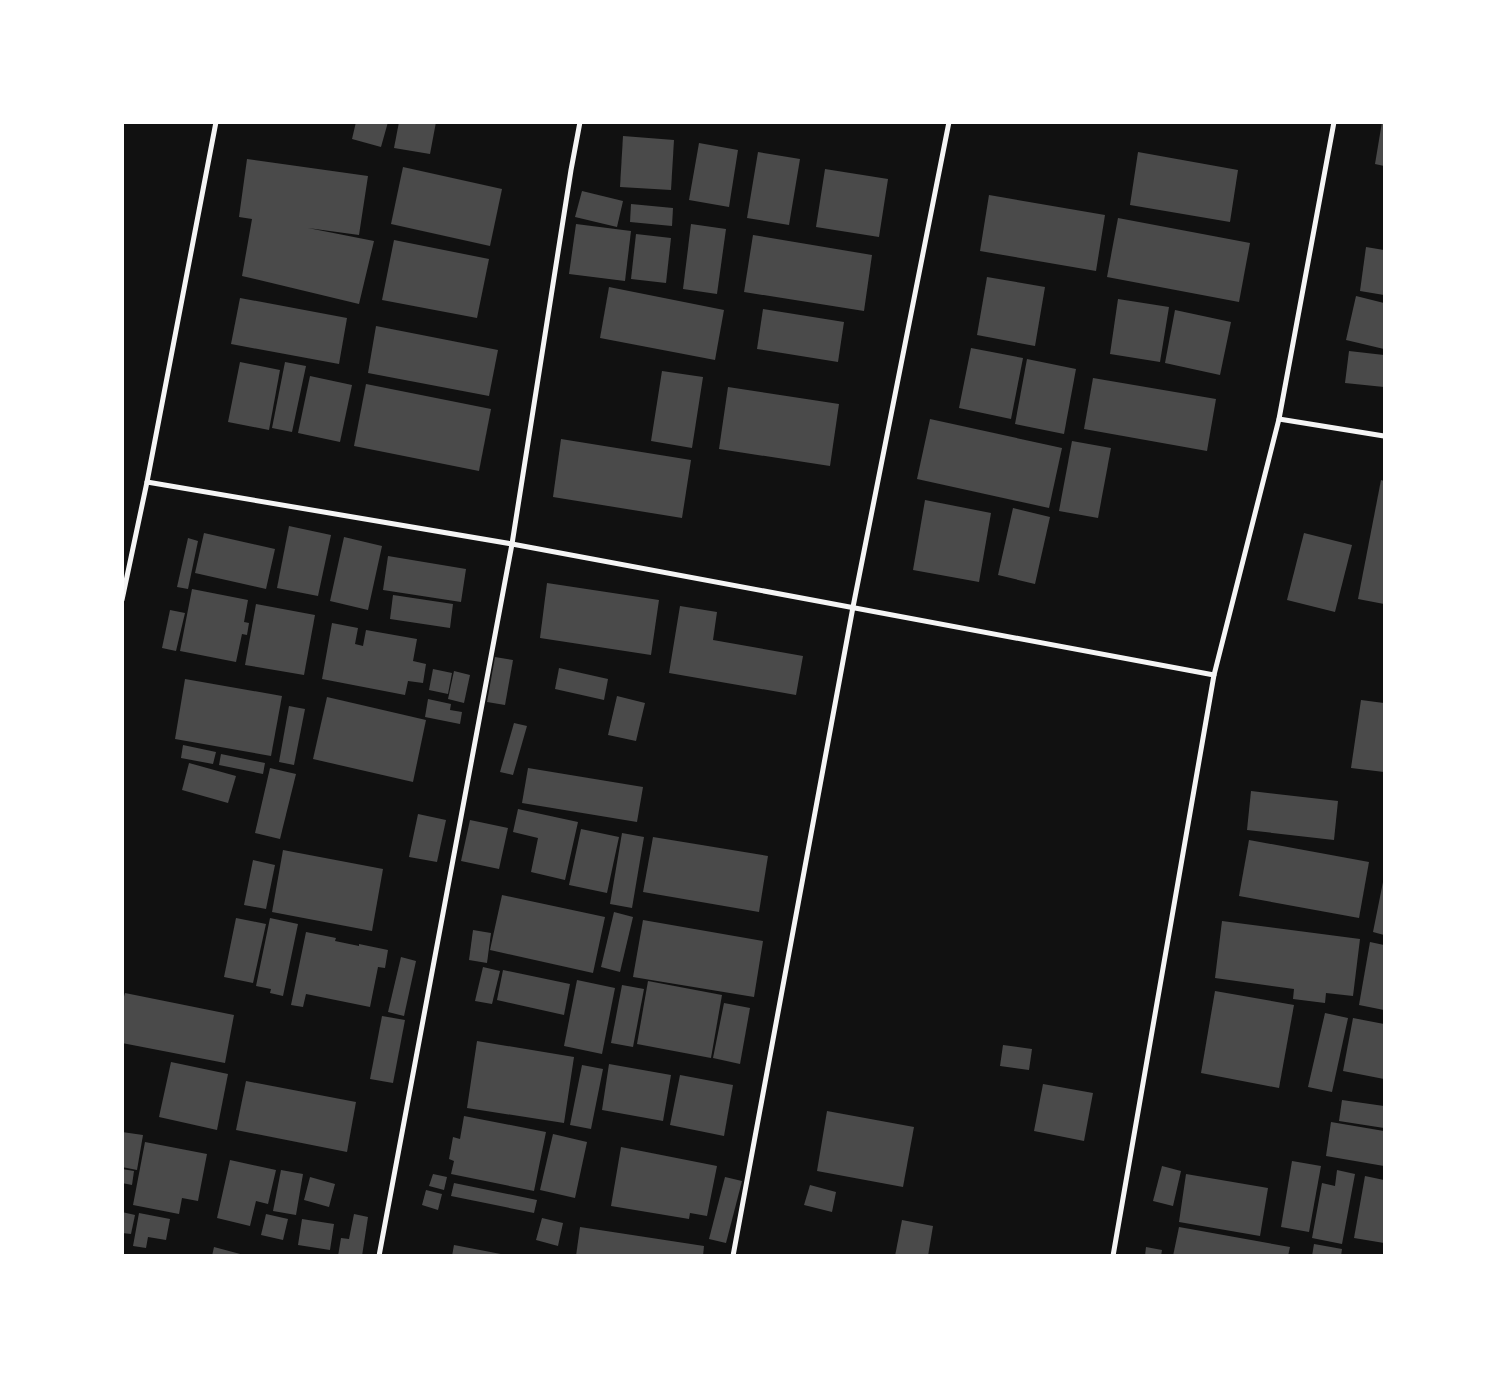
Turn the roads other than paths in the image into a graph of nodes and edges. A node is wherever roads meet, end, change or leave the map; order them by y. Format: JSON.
{"nodes":[{"id":1,"x":216,"y":122,"type":"edge"},
{"id":2,"x":580,"y":122,"type":"edge"},
{"id":3,"x":948,"y":122,"type":"edge"},
{"id":4,"x":1334,"y":122,"type":"edge"},
{"id":5,"x":1279,"y":419,"type":"junction"},
{"id":6,"x":1384,"y":436,"type":"edge"},
{"id":7,"x":147,"y":482,"type":"junction"},
{"id":8,"x":512,"y":544,"type":"junction"},
{"id":9,"x":122,"y":600,"type":"edge"},
{"id":10,"x":853,"y":607,"type":"junction"},
{"id":11,"x":1214,"y":675,"type":"junction"},
{"id":12,"x":379,"y":1256,"type":"edge"},
{"id":13,"x":733,"y":1256,"type":"edge"},
{"id":14,"x":1113,"y":1256,"type":"edge"}],
"edges":[{"from":1,"to":7,"type":"street"},
{"from":2,"to":8,"type":"street"},
{"from":3,"to":10,"type":"street"},
{"from":4,"to":5,"type":"street"},
{"from":5,"to":6,"type":"street"},
{"from":5,"to":11,"type":"street"},
{"from":7,"to":8,"type":"street"},
{"from":7,"to":9,"type":"street"},
{"from":8,"to":10,"type":"street"},
{"from":8,"to":12,"type":"street"},
{"from":10,"to":11,"type":"street"},
{"from":10,"to":13,"type":"street"},
{"from":11,"to":14,"type":"street"}]}
